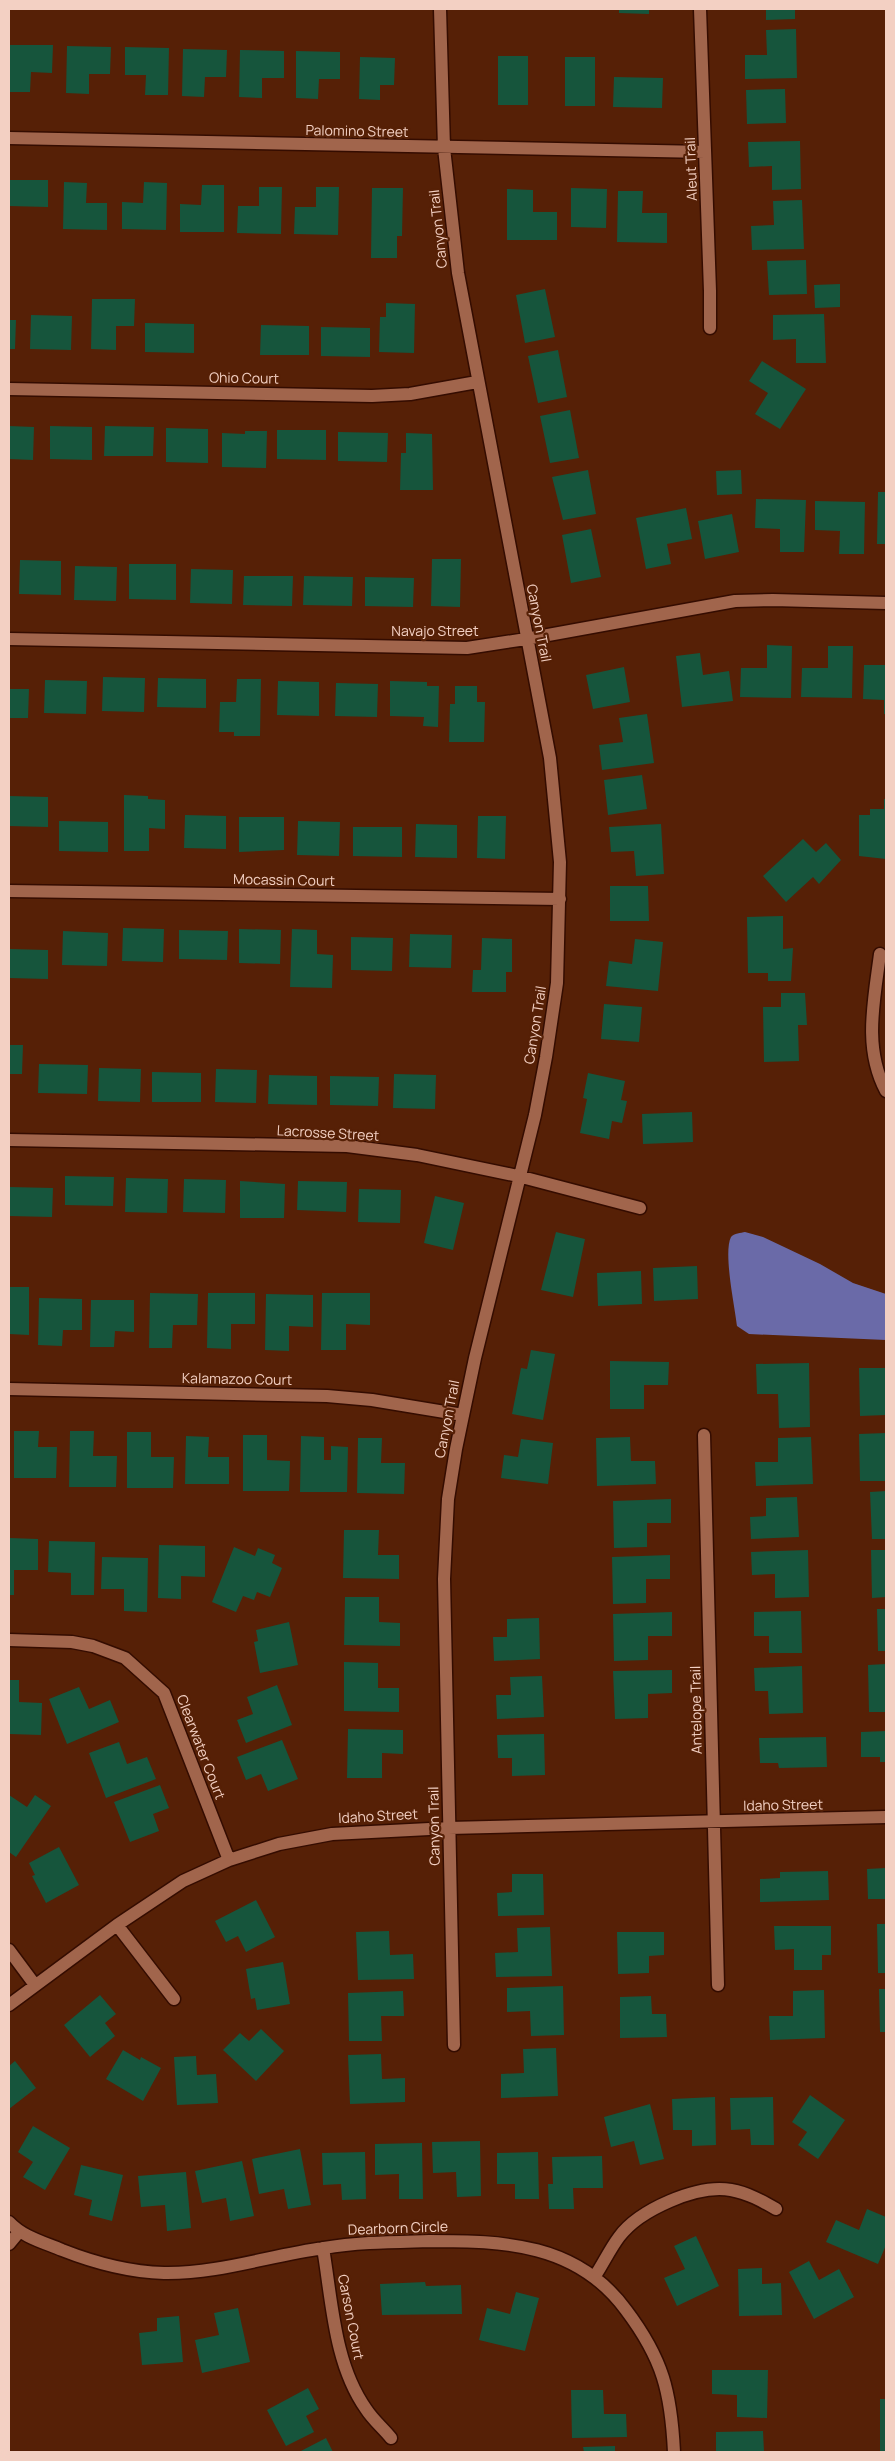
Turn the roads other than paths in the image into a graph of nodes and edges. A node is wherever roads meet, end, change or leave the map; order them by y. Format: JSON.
{"nodes":[{"id":1,"x":440,"y":9,"type":"edge"},
{"id":2,"x":700,"y":9,"type":"edge"},
{"id":3,"x":9,"y":138,"type":"edge"},
{"id":4,"x":444,"y":148,"type":"junction"},
{"id":5,"x":705,"y":152,"type":"junction"},
{"id":6,"x":710,"y":328,"type":"dead end"},
{"id":7,"x":478,"y":382,"type":"junction"},
{"id":8,"x":9,"y":389,"type":"edge"},
{"id":9,"x":886,"y":603,"type":"edge"},
{"id":10,"x":9,"y":639,"type":"edge"},
{"id":11,"x":526,"y":639,"type":"junction"},
{"id":12,"x":9,"y":891,"type":"edge"},
{"id":13,"x":560,"y":899,"type":"junction"},
{"id":14,"x":880,"y":954,"type":"dead end"},
{"id":15,"x":886,"y":1091,"type":"edge"},
{"id":16,"x":9,"y":1140,"type":"edge"},
{"id":17,"x":518,"y":1176,"type":"junction"},
{"id":18,"x":640,"y":1208,"type":"dead end"},
{"id":19,"x":9,"y":1389,"type":"edge"},
{"id":20,"x":463,"y":1415,"type":"junction"},
{"id":21,"x":704,"y":1434,"type":"dead end"},
{"id":22,"x":9,"y":1640,"type":"edge"},
{"id":23,"x":886,"y":1817,"type":"edge"},
{"id":24,"x":713,"y":1821,"type":"junction"},
{"id":25,"x":449,"y":1828,"type":"junction"},
{"id":26,"x":229,"y":1860,"type":"junction"},
{"id":27,"x":117,"y":1925,"type":"junction"},
{"id":28,"x":9,"y":1950,"type":"edge"},
{"id":29,"x":35,"y":1985,"type":"junction"},
{"id":30,"x":718,"y":1986,"type":"dead end"},
{"id":31,"x":174,"y":1999,"type":"dead end"},
{"id":32,"x":9,"y":2005,"type":"edge"},
{"id":33,"x":454,"y":2045,"type":"dead end"},
{"id":34,"x":776,"y":2209,"type":"dead end"},
{"id":35,"x":9,"y":2222,"type":"edge"},
{"id":36,"x":19,"y":2232,"type":"junction"},
{"id":37,"x":9,"y":2244,"type":"edge"},
{"id":38,"x":323,"y":2248,"type":"junction"},
{"id":39,"x":595,"y":2276,"type":"junction"},
{"id":40,"x":392,"y":2438,"type":"dead end"},
{"id":41,"x":674,"y":2452,"type":"edge"}],
"edges":[{"from":1,"to":4,"type":"street","name":"Canyon Trail"},
{"from":2,"to":5,"type":"street","name":"Aleut Trail"},
{"from":3,"to":4,"type":"street","name":"Palomino Street"},
{"from":4,"to":5,"type":"street","name":"Palomino Street"},
{"from":4,"to":7,"type":"street","name":"Canyon Trail"},
{"from":5,"to":6,"type":"street","name":"Aleut Trail"},
{"from":7,"to":8,"type":"street","name":"Ohio Court"},
{"from":7,"to":11,"type":"street","name":"Canyon Trail"},
{"from":9,"to":11,"type":"street","name":"Navajo Street"},
{"from":10,"to":11,"type":"street","name":"Navajo Street"},
{"from":11,"to":13,"type":"street","name":"Canyon Trail"},
{"from":12,"to":13,"type":"street","name":"Mocassin Court"},
{"from":13,"to":17,"type":"street","name":"Canyon Trail"},
{"from":14,"to":15,"type":"street"},
{"from":16,"to":17,"type":"street","name":"Lacrosse Street"},
{"from":17,"to":18,"type":"street","name":"Lacrosse Street"},
{"from":17,"to":20,"type":"street","name":"Canyon Trail"},
{"from":19,"to":20,"type":"street","name":"Kalamazoo Court"},
{"from":20,"to":25,"type":"street","name":"Canyon Trail"},
{"from":21,"to":24,"type":"street","name":"Antelope Trail"},
{"from":22,"to":26,"type":"street","name":"Clearwater Court"},
{"from":23,"to":24,"type":"street","name":"Idaho Street"},
{"from":24,"to":25,"type":"street","name":"Idaho Street"},
{"from":24,"to":30,"type":"street","name":"Antelope Trail"},
{"from":25,"to":26,"type":"street","name":"Idaho Street"},
{"from":25,"to":33,"type":"street","name":"Canyon Trail"},
{"from":26,"to":27,"type":"street","name":"Idaho Street"},
{"from":27,"to":29,"type":"street","name":"Idaho Street"},
{"from":27,"to":31,"type":"street"},
{"from":28,"to":29,"type":"street"},
{"from":29,"to":32,"type":"street","name":"Idaho Street"},
{"from":34,"to":39,"type":"street"},
{"from":35,"to":36,"type":"street","name":"Dearborn Circle"},
{"from":36,"to":37,"type":"street"},
{"from":36,"to":38,"type":"street","name":"Dearborn Circle"},
{"from":38,"to":39,"type":"street","name":"Dearborn Circle"},
{"from":38,"to":40,"type":"street","name":"Carson Court"},
{"from":39,"to":41,"type":"street","name":"Dearborn Circle"}]}
